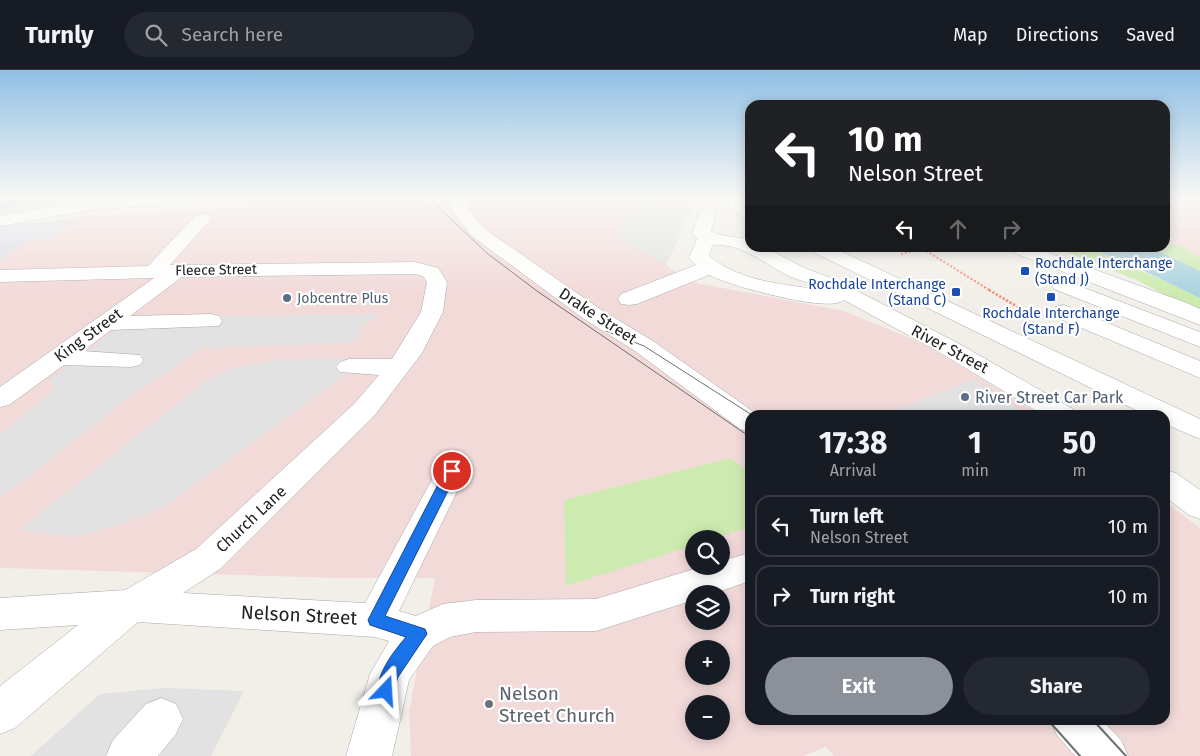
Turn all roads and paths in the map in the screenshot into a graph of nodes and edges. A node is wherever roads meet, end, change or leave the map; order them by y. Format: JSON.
{"nodes":[{"id":1,"x":194,"y":230,"type":"edge"},
{"id":2,"x":477,"y":230,"type":"edge"},
{"id":3,"x":702,"y":230,"type":"edge"},
{"id":4,"x":710,"y":240,"type":"junction"},
{"id":5,"x":745,"y":245,"type":"edge"},
{"id":6,"x":761,"y":252,"type":"edge"},
{"id":7,"x":828,"y":252,"type":"edge"},
{"id":8,"x":1030,"y":252,"type":"edge"},
{"id":9,"x":710,"y":267,"type":"junction"},
{"id":10,"x":165,"y":271,"type":"junction"},
{"id":11,"x":431,"y":272,"type":"joint"},
{"id":12,"x":0,"y":276,"type":"edge"},
{"id":13,"x":1062,"y":294,"type":"junction"},
{"id":14,"x":629,"y":299,"type":"dead end"},
{"id":15,"x":861,"y":302,"type":"junction"},
{"id":16,"x":952,"y":311,"type":"junction"},
{"id":17,"x":1200,"y":318,"type":"edge"},
{"id":18,"x":212,"y":321,"type":"dead end"},
{"id":19,"x":104,"y":323,"type":"junction"},
{"id":20,"x":1200,"y":330,"type":"edge"},
{"id":21,"x":1200,"y":340,"type":"edge"},
{"id":22,"x":1200,"y":348,"type":"edge"},
{"id":23,"x":58,"y":357,"type":"junction"},
{"id":24,"x":1200,"y":358,"type":"edge"},
{"id":25,"x":131,"y":360,"type":"dead end"},
{"id":26,"x":400,"y":367,"type":"junction"},
{"id":27,"x":349,"y":368,"type":"dead end"},
{"id":28,"x":1200,"y":370,"type":"edge"},
{"id":29,"x":0,"y":399,"type":"edge"},
{"id":30,"x":1055,"y":410,"type":"edge"},
{"id":31,"x":1158,"y":410,"type":"edge"},
{"id":32,"x":1200,"y":410,"type":"edge"},
{"id":33,"x":1170,"y":416,"type":"edge"},
{"id":34,"x":745,"y":418,"type":"edge"},
{"id":35,"x":1200,"y":430,"type":"edge"},
{"id":36,"x":452,"y":471,"type":"dead end"},
{"id":37,"x":1170,"y":485,"type":"edge"},
{"id":38,"x":1200,"y":507,"type":"edge"},
{"id":39,"x":745,"y":568,"type":"edge"},
{"id":40,"x":131,"y":606,"type":"junction"},
{"id":41,"x":0,"y":614,"type":"edge"},
{"id":42,"x":376,"y":620,"type":"junction"},
{"id":43,"x":419,"y":634,"type":"junction"},
{"id":44,"x":0,"y":713,"type":"edge"},
{"id":45,"x":161,"y":719,"type":"dead end"},
{"id":46,"x":1077,"y":725,"type":"edge"},
{"id":47,"x":129,"y":756,"type":"edge"},
{"id":48,"x":369,"y":756,"type":"edge"},
{"id":49,"x":1105,"y":756,"type":"edge"}],
"edges":[{"from":1,"to":10,"type":"street","name":"King Street"},
{"from":2,"to":34,"type":"street","name":"Drake Street"},
{"from":3,"to":4,"type":"street"},
{"from":4,"to":5,"type":"street","name":"River Street"},
{"from":4,"to":9,"type":"street"},
{"from":6,"to":15,"type":"street","name":"River Street"},
{"from":7,"to":16,"type":"street"},
{"from":8,"to":17,"type":"street"},
{"from":9,"to":14,"type":"street"},
{"from":9,"to":15,"type":"street","name":"River Street"},
{"from":10,"to":11,"type":"street","name":"Fleece Street"},
{"from":10,"to":12,"type":"street","name":"Fleece Street"},
{"from":10,"to":19,"type":"street","name":"King Street"},
{"from":11,"to":26,"type":"street","name":"Church Lane"},
{"from":13,"to":20,"type":"street"},
{"from":13,"to":21,"type":"street"},
{"from":13,"to":22,"type":"street"},
{"from":13,"to":24,"type":"street"},
{"from":13,"to":28,"type":"street"},
{"from":15,"to":30,"type":"street","name":"River Street"},
{"from":16,"to":31,"type":"street"},
{"from":16,"to":32,"type":"street"},
{"from":18,"to":19,"type":"street"},
{"from":19,"to":23,"type":"street","name":"King Street"},
{"from":23,"to":25,"type":"street"},
{"from":23,"to":29,"type":"street","name":"King Street"},
{"from":26,"to":27,"type":"street"},
{"from":26,"to":40,"type":"street","name":"Church Lane"},
{"from":33,"to":35,"type":"street"},
{"from":36,"to":42,"type":"street"},
{"from":37,"to":38,"type":"street"},
{"from":39,"to":43,"type":"street"},
{"from":40,"to":41,"type":"street","name":"Nelson Street"},
{"from":40,"to":42,"type":"street","name":"Nelson Street"},
{"from":40,"to":44,"type":"street","name":"Church Lane"},
{"from":42,"to":43,"type":"street","name":"Nelson Street"},
{"from":43,"to":48,"type":"street"},
{"from":45,"to":47,"type":"street"},
{"from":46,"to":49,"type":"street"}]}
